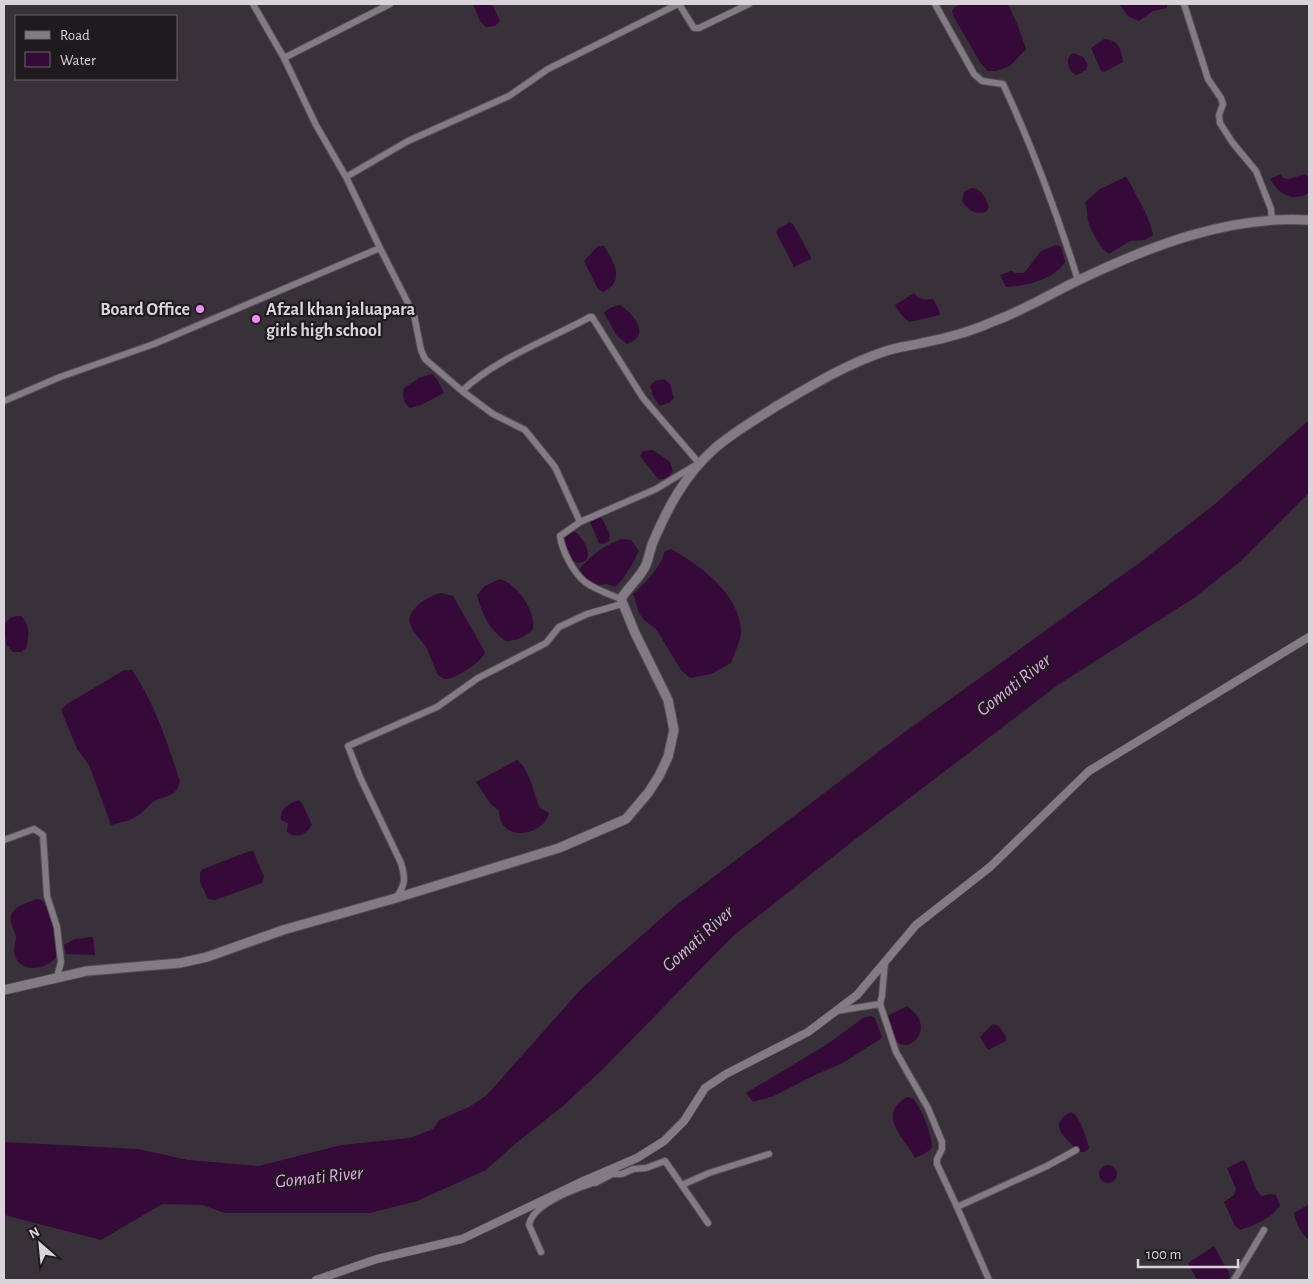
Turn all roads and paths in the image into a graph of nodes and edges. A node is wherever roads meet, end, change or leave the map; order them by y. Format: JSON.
{"nodes":[{"id":1,"x":253,"y":4,"type":"edge"},
{"id":2,"x":390,"y":4,"type":"edge"},
{"id":3,"x":749,"y":4,"type":"edge"},
{"id":4,"x":935,"y":4,"type":"edge"},
{"id":5,"x":1184,"y":4,"type":"edge"},
{"id":6,"x":284,"y":58,"type":"junction"},
{"id":7,"x":346,"y":177,"type":"junction"},
{"id":8,"x":1272,"y":220,"type":"junction"},
{"id":9,"x":1309,"y":220,"type":"edge"},
{"id":10,"x":380,"y":248,"type":"junction"},
{"id":11,"x":1078,"y":280,"type":"junction"},
{"id":12,"x":462,"y":391,"type":"junction"},
{"id":13,"x":4,"y":401,"type":"edge"},
{"id":14,"x":699,"y":463,"type":"junction"},
{"id":15,"x":580,"y":522,"type":"junction"},
{"id":16,"x":622,"y":601,"type":"junction"},
{"id":17,"x":1309,"y":637,"type":"edge"},
{"id":18,"x":4,"y":840,"type":"edge"},
{"id":19,"x":396,"y":898,"type":"junction"},
{"id":20,"x":885,"y":960,"type":"junction"},
{"id":21,"x":57,"y":977,"type":"junction"},
{"id":22,"x":4,"y":990,"type":"edge"},
{"id":23,"x":880,"y":1004,"type":"junction"},
{"id":24,"x":834,"y":1012,"type":"junction"},
{"id":25,"x":1076,"y":1150,"type":"dead end"},
{"id":26,"x":769,"y":1154,"type":"dead end"},
{"id":27,"x":581,"y":1182,"type":"junction"},
{"id":28,"x":591,"y":1184,"type":"junction"},
{"id":29,"x":682,"y":1186,"type":"junction"},
{"id":30,"x":957,"y":1207,"type":"junction"},
{"id":31,"x":708,"y":1223,"type":"dead end"},
{"id":32,"x":1264,"y":1230,"type":"dead end"},
{"id":33,"x":541,"y":1252,"type":"dead end"},
{"id":34,"x":316,"y":1280,"type":"edge"},
{"id":35,"x":989,"y":1280,"type":"edge"},
{"id":36,"x":1234,"y":1280,"type":"edge"}],
"edges":[{"from":1,"to":6,"type":"street"},
{"from":2,"to":6,"type":"street"},
{"from":3,"to":7,"type":"street"},
{"from":4,"to":11,"type":"street"},
{"from":5,"to":8,"type":"street"},
{"from":6,"to":7,"type":"street"},
{"from":7,"to":10,"type":"street"},
{"from":8,"to":9,"type":"main road"},
{"from":8,"to":11,"type":"main road"},
{"from":10,"to":12,"type":"street"},
{"from":10,"to":13,"type":"street"},
{"from":11,"to":14,"type":"main road"},
{"from":12,"to":14,"type":"street"},
{"from":12,"to":15,"type":"street"},
{"from":14,"to":15,"type":"street"},
{"from":14,"to":16,"type":"main road"},
{"from":15,"to":16,"type":"street"},
{"from":16,"to":19,"type":"street"},
{"from":16,"to":19,"type":"main road"},
{"from":17,"to":20,"type":"street"},
{"from":18,"to":21,"type":"street"},
{"from":19,"to":21,"type":"main road"},
{"from":20,"to":23,"type":"street"},
{"from":20,"to":24,"type":"street"},
{"from":21,"to":22,"type":"main road"},
{"from":23,"to":24,"type":"street"},
{"from":23,"to":30,"type":"street"},
{"from":24,"to":27,"type":"street"},
{"from":25,"to":30,"type":"street"},
{"from":26,"to":29,"type":"street"},
{"from":27,"to":28,"type":"street"},
{"from":27,"to":34,"type":"street"},
{"from":28,"to":29,"type":"street"},
{"from":28,"to":33,"type":"street"},
{"from":29,"to":31,"type":"street"},
{"from":30,"to":35,"type":"street"},
{"from":32,"to":36,"type":"street"}]}
